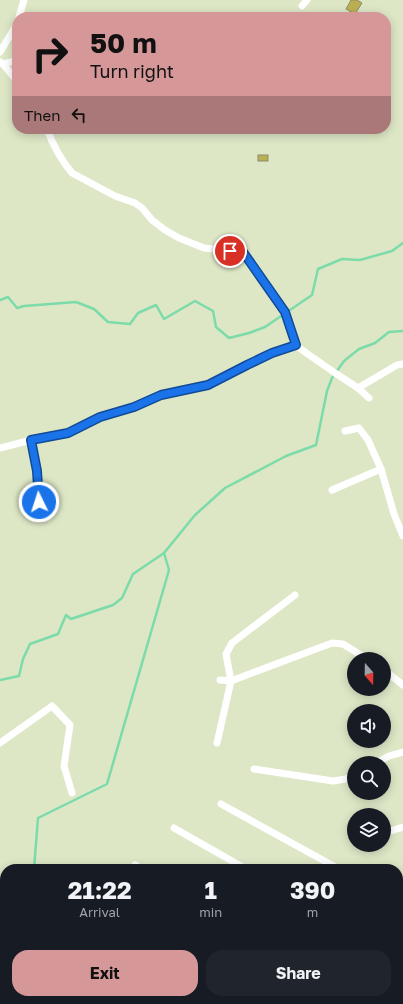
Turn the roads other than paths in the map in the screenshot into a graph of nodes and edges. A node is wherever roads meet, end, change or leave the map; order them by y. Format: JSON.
{"nodes":[{"id":1,"x":24,"y":0,"type":"edge"},
{"id":2,"x":307,"y":0,"type":"edge"},
{"id":3,"x":302,"y":6,"type":"dead end"},
{"id":4,"x":20,"y":12,"type":"edge"},
{"id":5,"x":12,"y":32,"type":"edge"},
{"id":6,"x":0,"y":52,"type":"edge"},
{"id":7,"x":12,"y":61,"type":"edge"},
{"id":8,"x":2,"y":63,"type":"edge"},
{"id":9,"x":12,"y":75,"type":"edge"},
{"id":10,"x":49,"y":134,"type":"edge"},
{"id":11,"x":296,"y":345,"type":"junction"},
{"id":12,"x":403,"y":364,"type":"edge"},
{"id":13,"x":358,"y":388,"type":"junction"},
{"id":14,"x":370,"y":398,"type":"dead end"},
{"id":15,"x":345,"y":431,"type":"dead end"},
{"id":16,"x":31,"y":440,"type":"junction"},
{"id":17,"x":0,"y":448,"type":"edge"},
{"id":18,"x":381,"y":469,"type":"junction"},
{"id":19,"x":332,"y":490,"type":"dead end"},
{"id":20,"x":39,"y":502,"type":"dead end"},
{"id":21,"x":403,"y":536,"type":"edge"},
{"id":22,"x":295,"y":595,"type":"dead end"},
{"id":23,"x":356,"y":652,"type":"edge"},
{"id":24,"x":391,"y":676,"type":"edge"},
{"id":25,"x":220,"y":680,"type":"dead end"},
{"id":26,"x":231,"y":681,"type":"junction"},
{"id":27,"x":403,"y":685,"type":"edge"},
{"id":28,"x":0,"y":744,"type":"edge"},
{"id":29,"x":217,"y":744,"type":"dead end"},
{"id":30,"x":403,"y":752,"type":"edge"},
{"id":31,"x":389,"y":756,"type":"edge"},
{"id":32,"x":254,"y":769,"type":"dead end"},
{"id":33,"x":347,"y":778,"type":"edge"},
{"id":34,"x":72,"y":793,"type":"dead end"},
{"id":35,"x":221,"y":804,"type":"dead end"},
{"id":36,"x":403,"y":827,"type":"edge"},
{"id":37,"x":174,"y":828,"type":"dead end"},
{"id":38,"x":391,"y":831,"type":"edge"},
{"id":39,"x":237,"y":864,"type":"edge"},
{"id":40,"x":330,"y":864,"type":"edge"}],
"edges":[{"from":1,"to":4,"type":"street"},
{"from":2,"to":3,"type":"street"},
{"from":5,"to":6,"type":"street"},
{"from":7,"to":8,"type":"street"},
{"from":8,"to":9,"type":"street"},
{"from":10,"to":11,"type":"street"},
{"from":11,"to":13,"type":"street"},
{"from":11,"to":16,"type":"street"},
{"from":12,"to":13,"type":"street"},
{"from":13,"to":14,"type":"street"},
{"from":15,"to":18,"type":"street"},
{"from":16,"to":17,"type":"street"},
{"from":16,"to":20,"type":"street"},
{"from":18,"to":19,"type":"street"},
{"from":18,"to":21,"type":"street"},
{"from":22,"to":26,"type":"street"},
{"from":23,"to":26,"type":"street"},
{"from":24,"to":27,"type":"street"},
{"from":25,"to":26,"type":"street"},
{"from":26,"to":29,"type":"street"},
{"from":28,"to":34,"type":"street"},
{"from":30,"to":31,"type":"street"},
{"from":32,"to":33,"type":"street"},
{"from":35,"to":40,"type":"street"},
{"from":36,"to":38,"type":"street"},
{"from":37,"to":39,"type":"street"}]}
